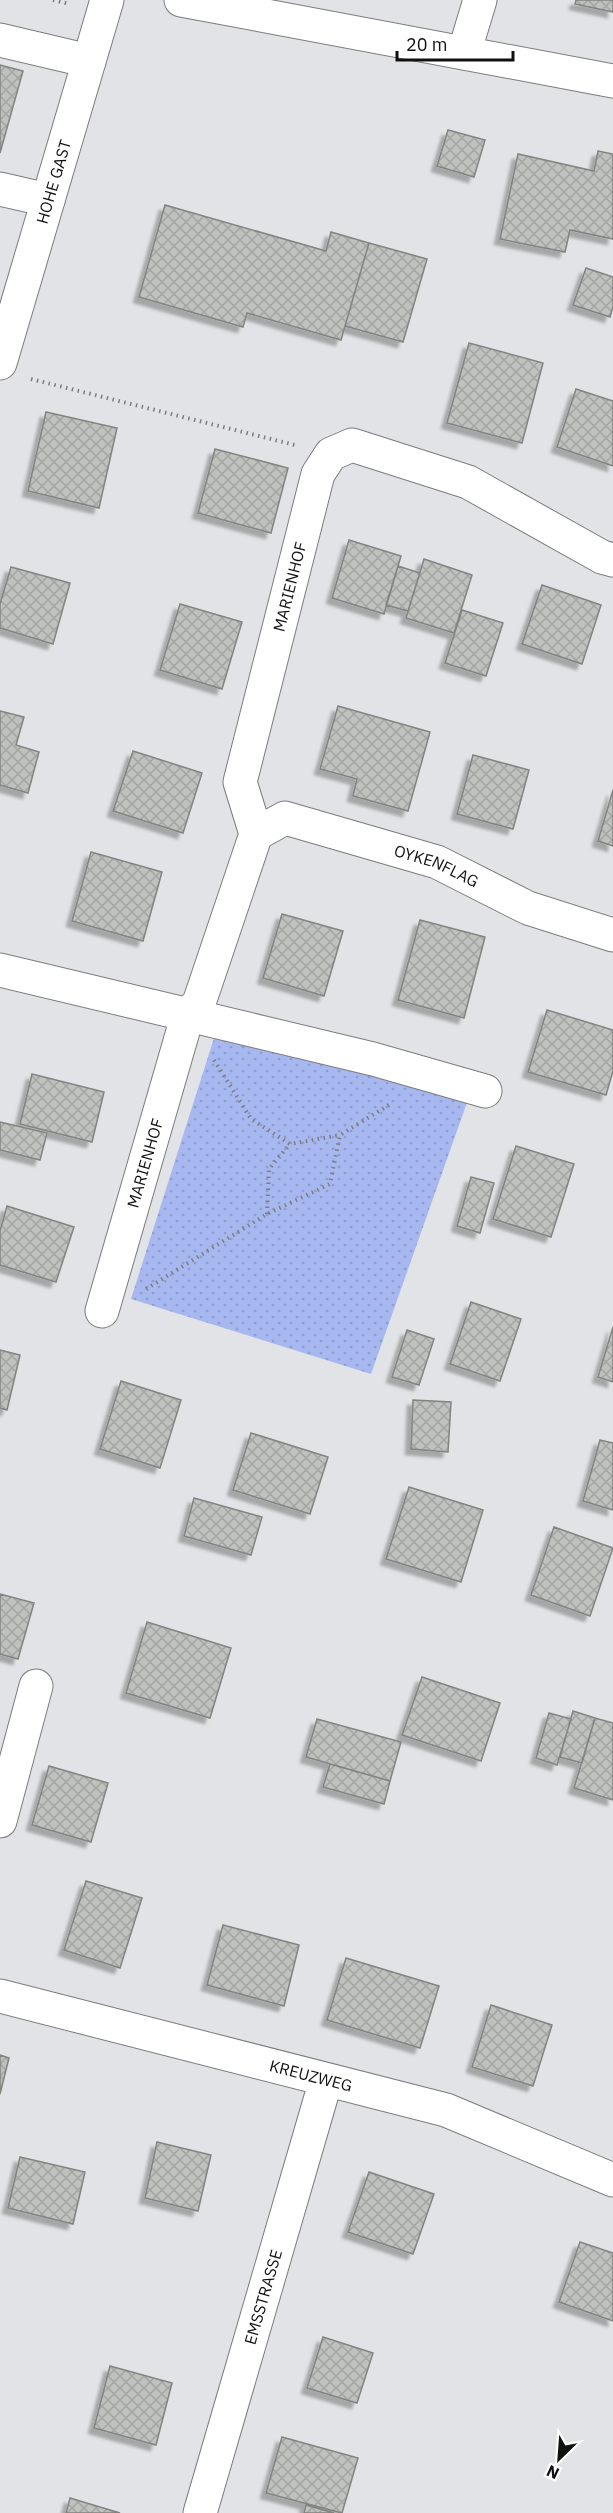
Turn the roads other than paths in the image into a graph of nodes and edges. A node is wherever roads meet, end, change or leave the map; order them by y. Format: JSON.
{"nodes":[{"id":1,"x":107,"y":0,"type":"edge"},
{"id":2,"x":181,"y":0,"type":"edge"},
{"id":3,"x":480,"y":0,"type":"edge"},
{"id":4,"x":0,"y":40,"type":"edge"},
{"id":5,"x":464,"y":53,"type":"junction"},
{"id":6,"x":89,"y":61,"type":"junction"},
{"id":7,"x":613,"y":81,"type":"edge"},
{"id":8,"x":0,"y":189,"type":"edge"},
{"id":9,"x":48,"y":200,"type":"junction"},
{"id":10,"x":11,"y":370,"type":"edge"},
{"id":11,"x":613,"y":560,"type":"edge"},
{"id":12,"x":256,"y":834,"type":"junction"},
{"id":13,"x":613,"y":935,"type":"edge"},
{"id":14,"x":0,"y":970,"type":"edge"},
{"id":15,"x":188,"y":1014,"type":"junction"},
{"id":16,"x":485,"y":1091,"type":"dead end"},
{"id":17,"x":102,"y":1311,"type":"road end"},
{"id":18,"x":36,"y":1686,"type":"dead end"},
{"id":19,"x":0,"y":1821,"type":"edge"},
{"id":20,"x":0,"y":1996,"type":"edge"},
{"id":21,"x":326,"y":2079,"type":"junction"},
{"id":22,"x":613,"y":2181,"type":"edge"},
{"id":23,"x":200,"y":2513,"type":"edge"}],
"edges":[{"from":1,"to":6,"type":"street","name":"HOHE GAST"},
{"from":2,"to":5,"type":"street"},
{"from":3,"to":5,"type":"street"},
{"from":4,"to":6,"type":"street"},
{"from":5,"to":7,"type":"street"},
{"from":6,"to":9,"type":"street","name":"HOHE GAST"},
{"from":8,"to":9,"type":"street"},
{"from":9,"to":10,"type":"street","name":"HOHE GAST"},
{"from":11,"to":12,"type":"street","name":"MARIENHOF"},
{"from":12,"to":13,"type":"street","name":"OYKENFLAG"},
{"from":12,"to":15,"type":"street","name":"MARIENHOF"},
{"from":14,"to":15,"type":"street"},
{"from":15,"to":16,"type":"street"},
{"from":15,"to":17,"type":"street","name":"MARIENHOF"},
{"from":18,"to":19,"type":"street"},
{"from":20,"to":21,"type":"street","name":"KREUZWEG"},
{"from":21,"to":22,"type":"street","name":"KREUZWEG"},
{"from":21,"to":23,"type":"street","name":"EMSSTRASSE"}]}
